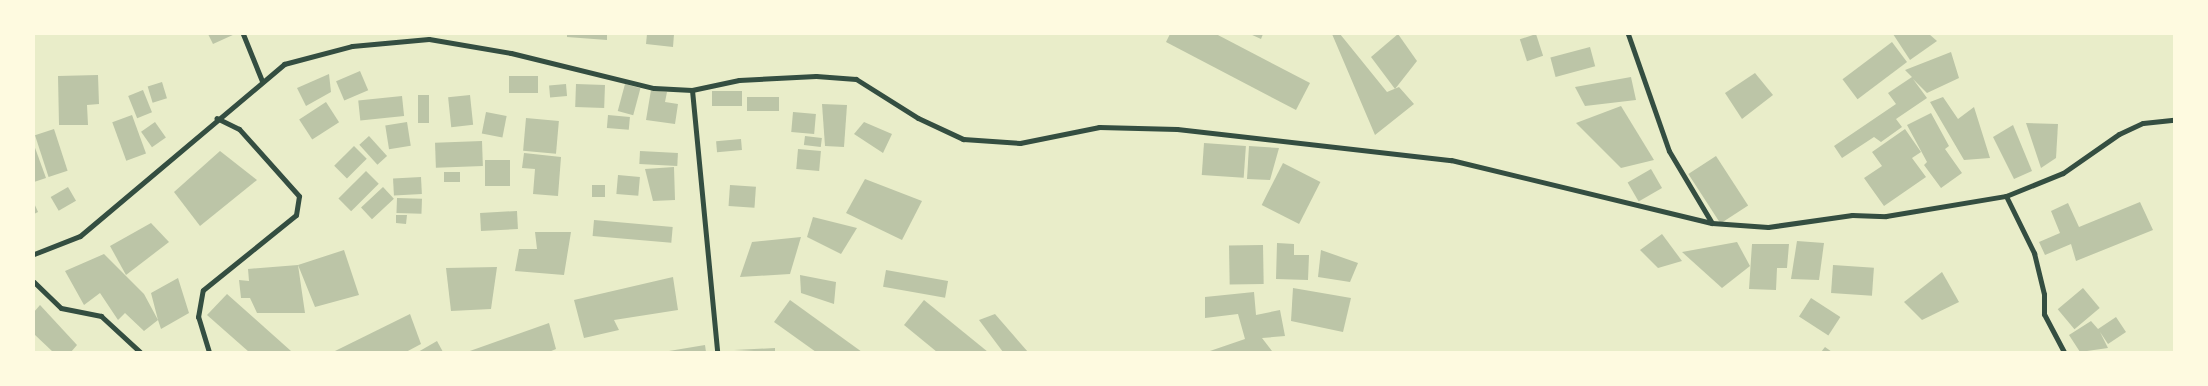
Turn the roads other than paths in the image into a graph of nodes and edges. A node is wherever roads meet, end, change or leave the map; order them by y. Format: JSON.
{"nodes":[{"id":1,"x":242,"y":34,"type":"edge"},
{"id":2,"x":1628,"y":34,"type":"edge"},
{"id":3,"x":262,"y":81,"type":"junction"},
{"id":4,"x":692,"y":90,"type":"junction"},
{"id":5,"x":216,"y":118,"type":"junction"},
{"id":6,"x":2174,"y":120,"type":"edge"},
{"id":7,"x":2006,"y":196,"type":"junction"},
{"id":8,"x":1712,"y":223,"type":"junction"},
{"id":9,"x":34,"y":254,"type":"edge"},
{"id":10,"x":34,"y":282,"type":"edge"},
{"id":11,"x":140,"y":352,"type":"edge"},
{"id":12,"x":209,"y":352,"type":"edge"},
{"id":13,"x":717,"y":352,"type":"edge"},
{"id":14,"x":2064,"y":352,"type":"edge"}],
"edges":[{"from":1,"to":3,"type":"street"},
{"from":2,"to":8,"type":"street"},
{"from":3,"to":4,"type":"street"},
{"from":3,"to":5,"type":"street"},
{"from":4,"to":8,"type":"street"},
{"from":4,"to":13,"type":"street"},
{"from":5,"to":9,"type":"street"},
{"from":5,"to":12,"type":"street"},
{"from":6,"to":7,"type":"street"},
{"from":7,"to":8,"type":"street"},
{"from":7,"to":14,"type":"street"},
{"from":10,"to":11,"type":"street"}]}
